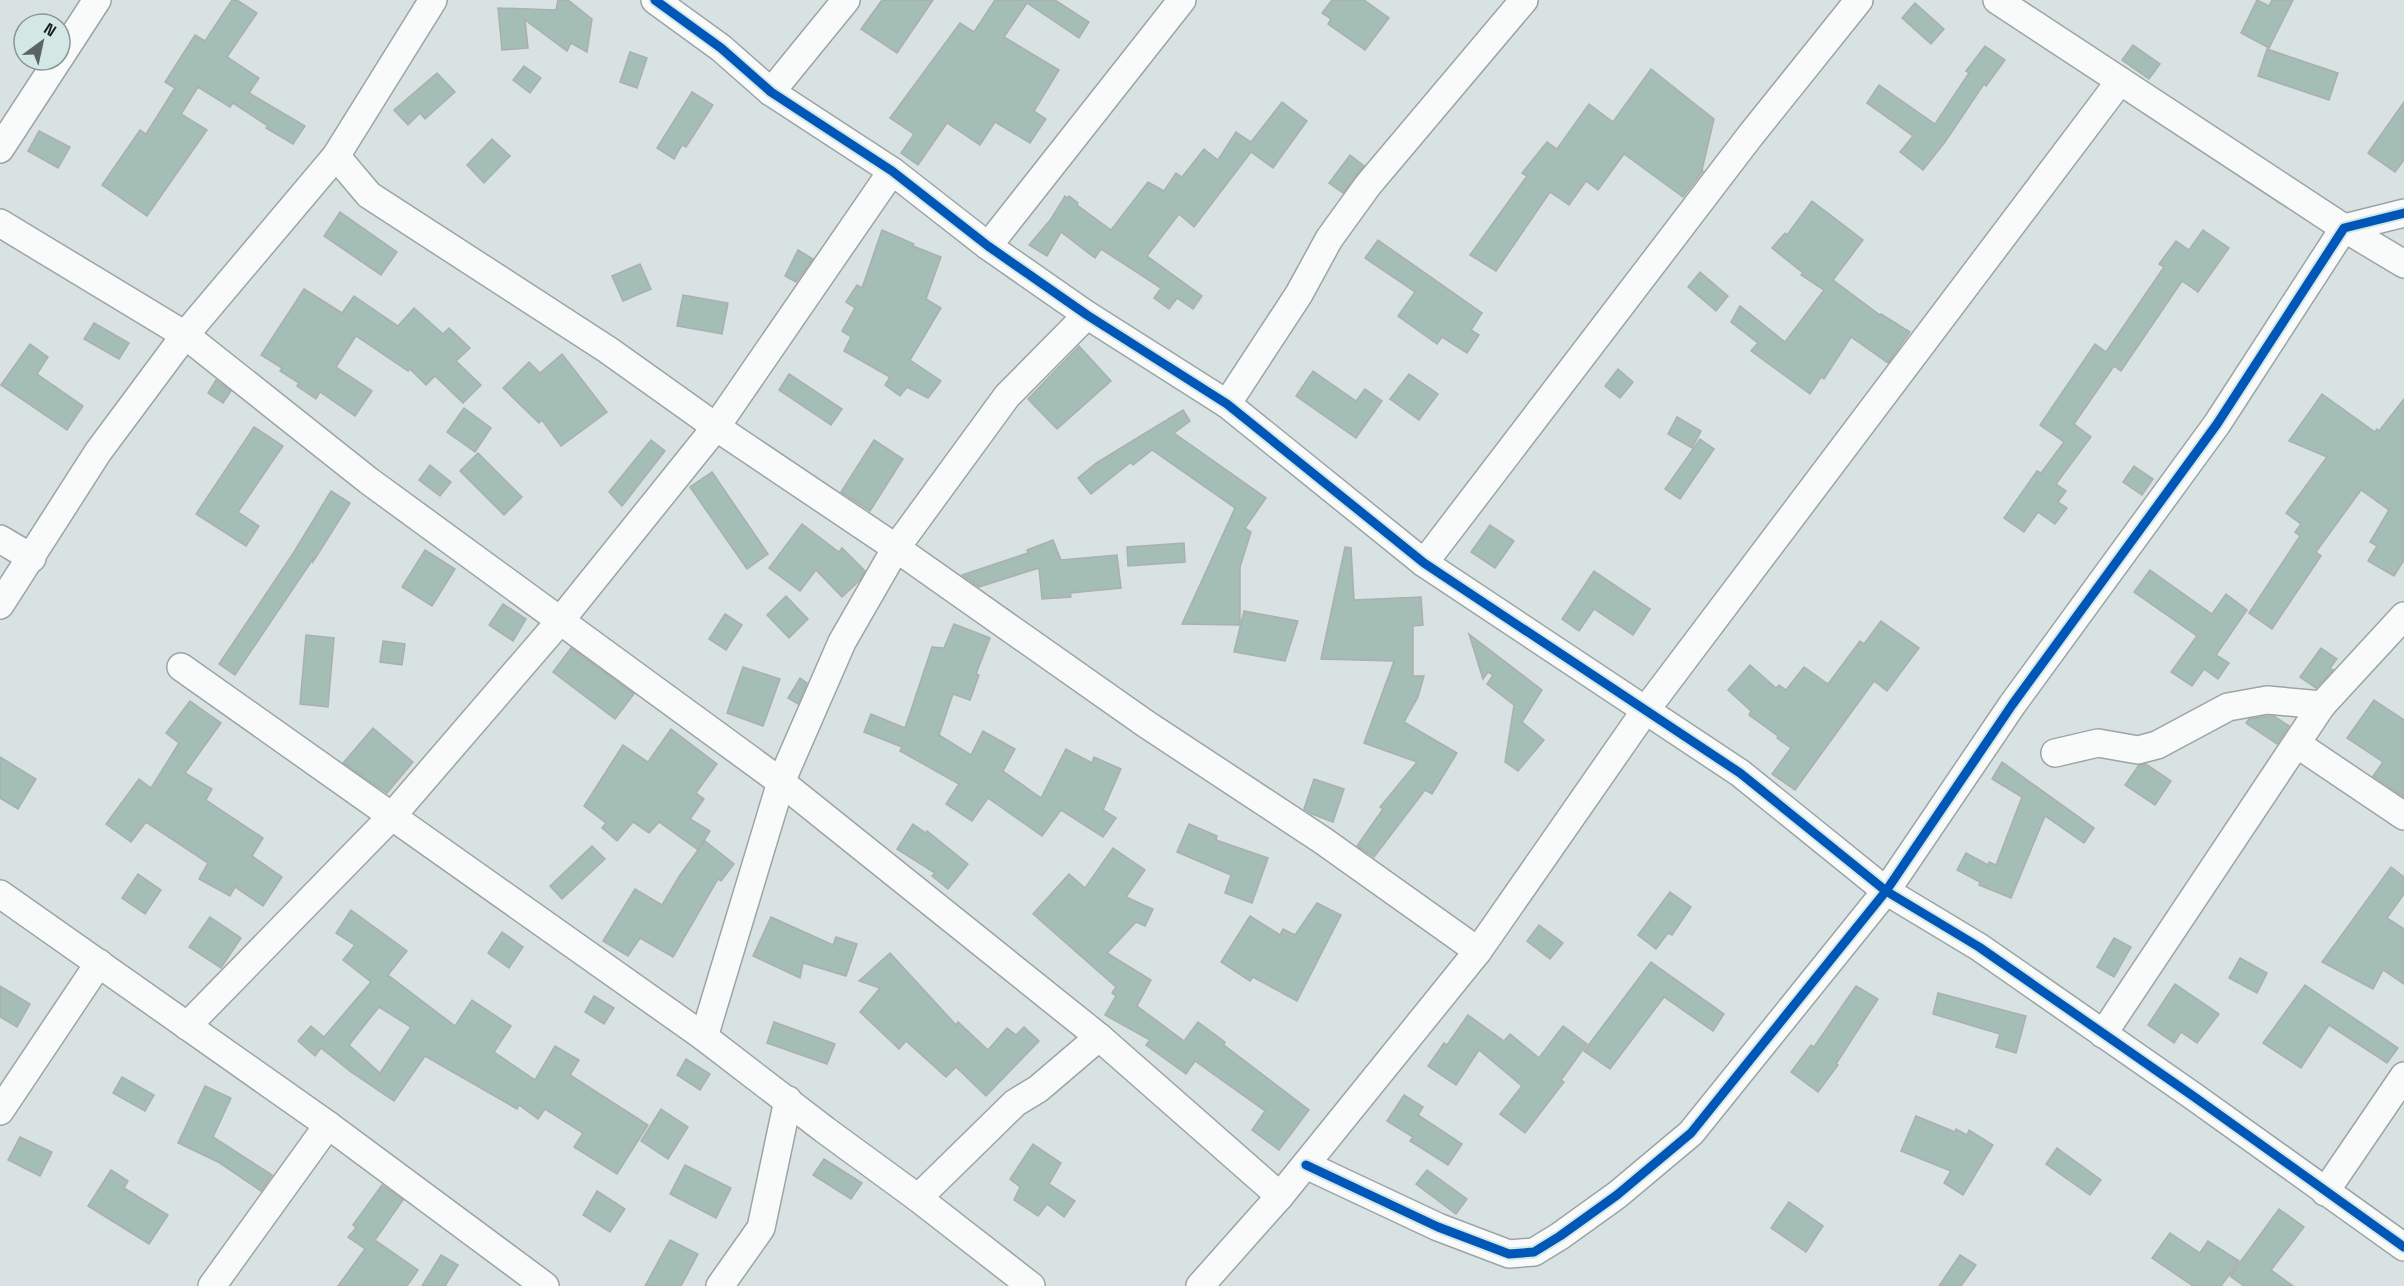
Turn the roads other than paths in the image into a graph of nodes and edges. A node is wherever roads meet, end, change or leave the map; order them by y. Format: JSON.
{"nodes":[{"id":1,"x":98,"y":0,"type":"edge"},
{"id":2,"x":433,"y":0,"type":"edge"},
{"id":3,"x":655,"y":0,"type":"edge"},
{"id":4,"x":846,"y":0,"type":"edge"},
{"id":5,"x":1182,"y":0,"type":"edge"},
{"id":6,"x":1524,"y":0,"type":"edge"},
{"id":7,"x":1859,"y":0,"type":"edge"},
{"id":8,"x":1997,"y":0,"type":"edge"},
{"id":9,"x":72,"y":39,"type":"edge"},
{"id":10,"x":50,"y":72,"type":"edge"},
{"id":11,"x":2120,"y":81,"type":"junction"},
{"id":12,"x":771,"y":92,"type":"junction"},
{"id":13,"x":0,"y":149,"type":"edge"},
{"id":14,"x":336,"y":156,"type":"junction"},
{"id":15,"x":892,"y":171,"type":"junction"},
{"id":16,"x":2404,"y":213,"type":"edge"},
{"id":17,"x":0,"y":223,"type":"edge"},
{"id":18,"x":2344,"y":228,"type":"junction"},
{"id":19,"x":988,"y":246,"type":"junction"},
{"id":20,"x":2404,"y":264,"type":"edge"},
{"id":21,"x":1088,"y":315,"type":"junction"},
{"id":22,"x":185,"y":335,"type":"junction"},
{"id":23,"x":1227,"y":404,"type":"junction"},
{"id":24,"x":716,"y":427,"type":"junction"},
{"id":25,"x":0,"y":539,"type":"edge"},
{"id":26,"x":896,"y":548,"type":"junction"},
{"id":27,"x":32,"y":558,"type":"junction"},
{"id":28,"x":1424,"y":563,"type":"junction"},
{"id":29,"x":0,"y":605,"type":"edge"},
{"id":30,"x":2404,"y":616,"type":"edge"},
{"id":31,"x":560,"y":621,"type":"junction"},
{"id":32,"x":181,"y":667,"type":"dead end"},
{"id":33,"x":2322,"y":705,"type":"junction"},
{"id":34,"x":1645,"y":711,"type":"junction"},
{"id":35,"x":2297,"y":744,"type":"junction"},
{"id":36,"x":2055,"y":753,"type":"dead end"},
{"id":37,"x":781,"y":782,"type":"junction"},
{"id":38,"x":392,"y":816,"type":"junction"},
{"id":39,"x":2404,"y":816,"type":"edge"},
{"id":40,"x":1886,"y":891,"type":"junction"},
{"id":41,"x":0,"y":894,"type":"edge"},
{"id":42,"x":1478,"y":951,"type":"junction"},
{"id":43,"x":99,"y":963,"type":"junction"},
{"id":44,"x":187,"y":1026,"type":"junction"},
{"id":45,"x":2103,"y":1034,"type":"junction"},
{"id":46,"x":704,"y":1037,"type":"junction"},
{"id":47,"x":1099,"y":1037,"type":"junction"},
{"id":48,"x":2404,"y":1076,"type":"edge"},
{"id":49,"x":788,"y":1100,"type":"junction"},
{"id":50,"x":0,"y":1111,"type":"edge"},
{"id":51,"x":328,"y":1125,"type":"junction"},
{"id":52,"x":1306,"y":1165,"type":"junction"},
{"id":53,"x":2325,"y":1192,"type":"junction"},
{"id":54,"x":1280,"y":1196,"type":"junction"},
{"id":55,"x":918,"y":1197,"type":"junction"},
{"id":56,"x":2404,"y":1247,"type":"edge"},
{"id":57,"x":212,"y":1286,"type":"edge"},
{"id":58,"x":545,"y":1286,"type":"edge"},
{"id":59,"x":720,"y":1286,"type":"edge"},
{"id":60,"x":1031,"y":1286,"type":"edge"},
{"id":61,"x":1200,"y":1286,"type":"edge"}],
"edges":[{"from":1,"to":9,"type":"street"},
{"from":2,"to":14,"type":"street"},
{"from":3,"to":12,"type":"street"},
{"from":4,"to":12,"type":"street"},
{"from":5,"to":19,"type":"street"},
{"from":6,"to":23,"type":"street"},
{"from":7,"to":28,"type":"street"},
{"from":8,"to":11,"type":"street"},
{"from":10,"to":13,"type":"street"},
{"from":11,"to":18,"type":"street"},
{"from":11,"to":34,"type":"street"},
{"from":12,"to":15,"type":"street"},
{"from":14,"to":22,"type":"street"},
{"from":14,"to":24,"type":"street"},
{"from":15,"to":19,"type":"street"},
{"from":15,"to":24,"type":"street"},
{"from":16,"to":18,"type":"street"},
{"from":17,"to":22,"type":"street"},
{"from":18,"to":20,"type":"street"},
{"from":18,"to":40,"type":"street"},
{"from":19,"to":21,"type":"street"},
{"from":21,"to":23,"type":"street"},
{"from":21,"to":26,"type":"street"},
{"from":22,"to":27,"type":"street"},
{"from":22,"to":31,"type":"street"},
{"from":23,"to":28,"type":"street"},
{"from":24,"to":26,"type":"street"},
{"from":24,"to":31,"type":"street"},
{"from":25,"to":27,"type":"street"},
{"from":26,"to":37,"type":"street"},
{"from":26,"to":42,"type":"street"},
{"from":27,"to":29,"type":"street"},
{"from":28,"to":34,"type":"street"},
{"from":30,"to":33,"type":"street"},
{"from":31,"to":37,"type":"street"},
{"from":31,"to":38,"type":"street"},
{"from":32,"to":38,"type":"street"},
{"from":33,"to":35,"type":"street"},
{"from":33,"to":36,"type":"street"},
{"from":34,"to":40,"type":"street"},
{"from":34,"to":42,"type":"street"},
{"from":35,"to":39,"type":"street"},
{"from":35,"to":45,"type":"street"},
{"from":37,"to":46,"type":"street"},
{"from":37,"to":47,"type":"street"},
{"from":38,"to":44,"type":"street"},
{"from":38,"to":46,"type":"street"},
{"from":40,"to":45,"type":"street"},
{"from":40,"to":52,"type":"street"},
{"from":41,"to":43,"type":"street"},
{"from":42,"to":52,"type":"street"},
{"from":43,"to":44,"type":"street"},
{"from":43,"to":50,"type":"street"},
{"from":44,"to":51,"type":"street"},
{"from":45,"to":53,"type":"street"},
{"from":46,"to":49,"type":"street"},
{"from":47,"to":54,"type":"street"},
{"from":47,"to":55,"type":"street"},
{"from":48,"to":53,"type":"street"},
{"from":49,"to":55,"type":"street"},
{"from":49,"to":59,"type":"street"},
{"from":51,"to":57,"type":"street"},
{"from":51,"to":58,"type":"street"},
{"from":52,"to":54,"type":"street"},
{"from":53,"to":56,"type":"street"},
{"from":54,"to":61,"type":"street"},
{"from":55,"to":60,"type":"street"}]}
